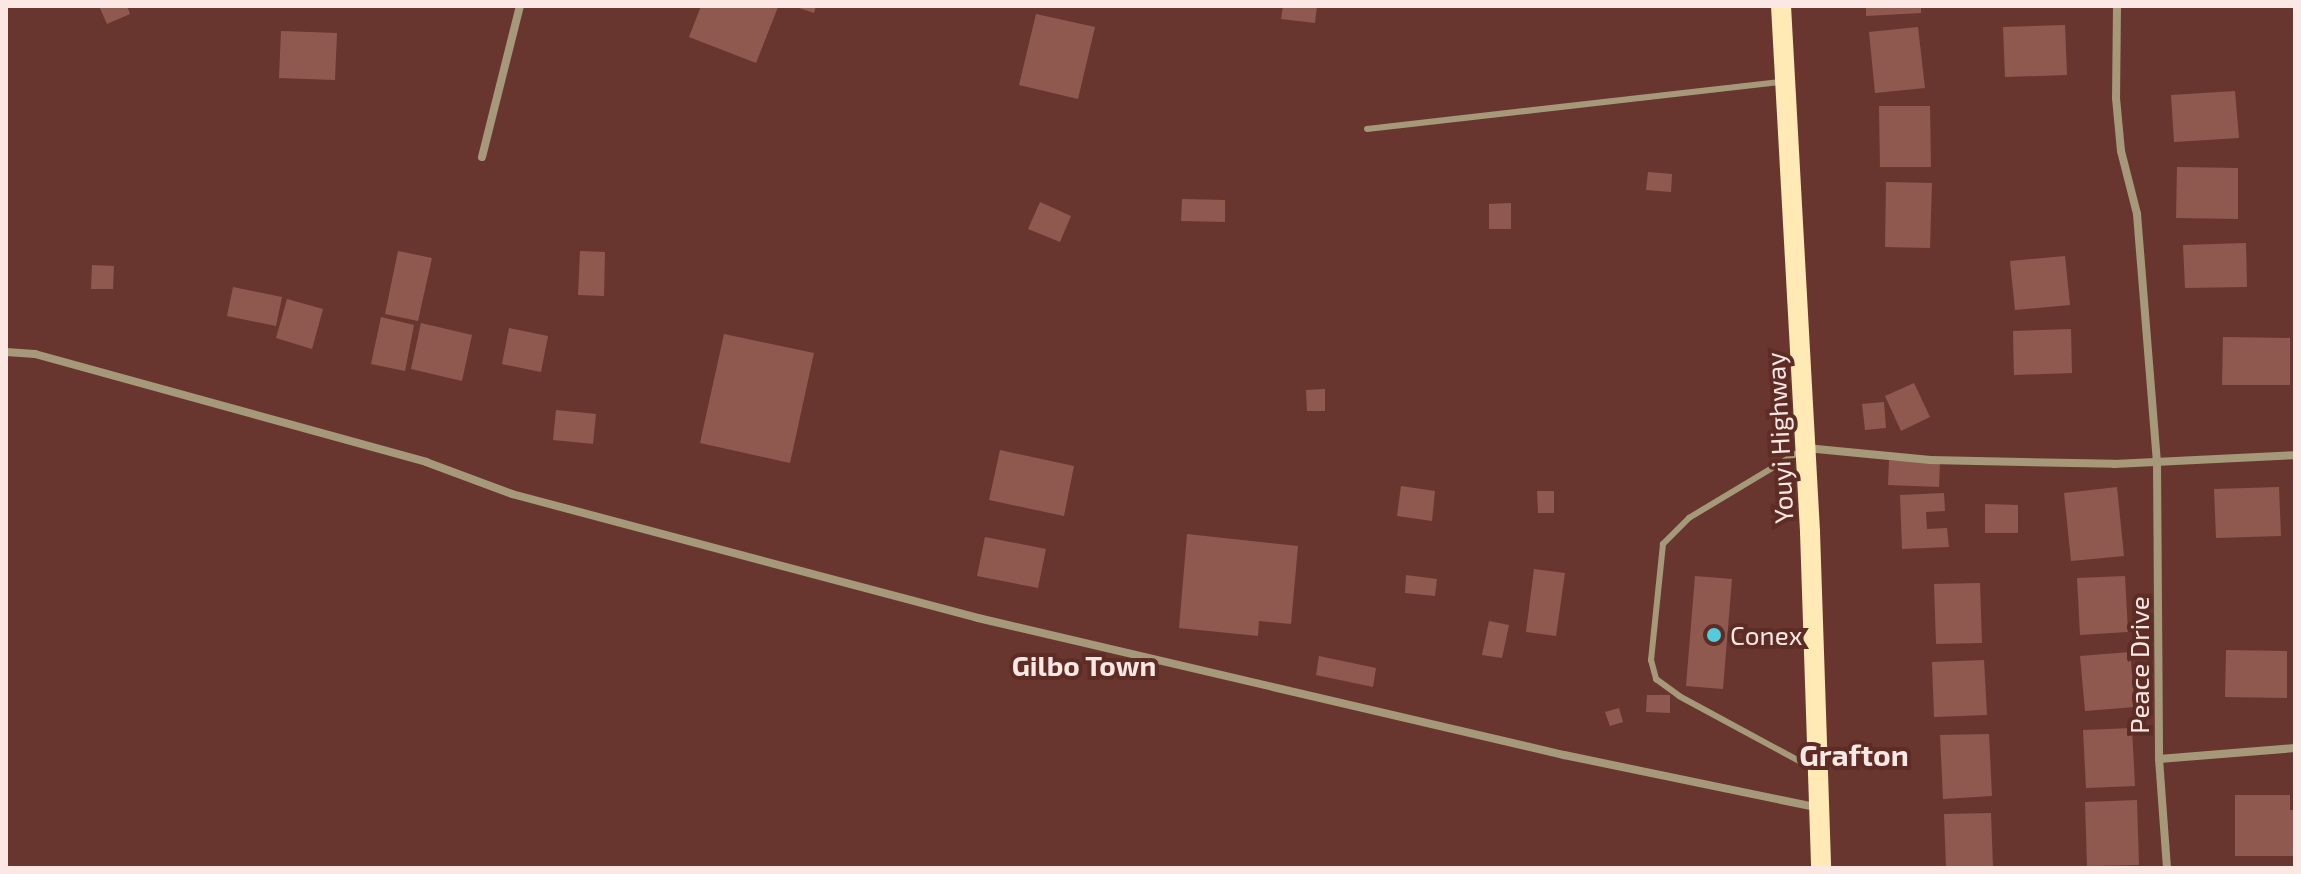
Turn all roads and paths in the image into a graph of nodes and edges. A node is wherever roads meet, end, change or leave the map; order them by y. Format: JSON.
{"nodes":[{"id":1,"x":520,"y":6,"type":"edge"},
{"id":2,"x":1781,"y":6,"type":"edge"},
{"id":3,"x":2117,"y":6,"type":"edge"},
{"id":4,"x":1788,"y":81,"type":"junction"},
{"id":5,"x":1367,"y":129,"type":"dead end"},
{"id":6,"x":482,"y":157,"type":"dead end"},
{"id":7,"x":6,"y":352,"type":"edge"},
{"id":8,"x":1805,"y":448,"type":"junction"},
{"id":9,"x":2295,"y":455,"type":"edge"},
{"id":10,"x":2157,"y":462,"type":"junction"},
{"id":11,"x":2295,"y":748,"type":"edge"},
{"id":12,"x":2159,"y":759,"type":"junction"},
{"id":13,"x":1819,"y":772,"type":"junction"},
{"id":14,"x":1820,"y":808,"type":"junction"},
{"id":15,"x":1821,"y":868,"type":"edge"},
{"id":16,"x":2167,"y":868,"type":"edge"}],
"edges":[{"from":1,"to":6,"type":"street"},
{"from":2,"to":4,"type":"main road","name":"Youyi Highway"},
{"from":3,"to":10,"type":"street","name":"Peace Drive"},
{"from":4,"to":5,"type":"lane"},
{"from":4,"to":8,"type":"main road","name":"Youyi Highway"},
{"from":7,"to":14,"type":"street"},
{"from":8,"to":10,"type":"street"},
{"from":8,"to":13,"type":"main road","name":"Youyi Highway"},
{"from":8,"to":13,"type":"lane"},
{"from":9,"to":10,"type":"street"},
{"from":10,"to":12,"type":"street","name":"Peace Drive"},
{"from":11,"to":12,"type":"street"},
{"from":12,"to":16,"type":"street","name":"Peace Drive"},
{"from":13,"to":14,"type":"main road","name":"Youyi Highway"},
{"from":14,"to":15,"type":"main road","name":"Youyi Highway"}]}
